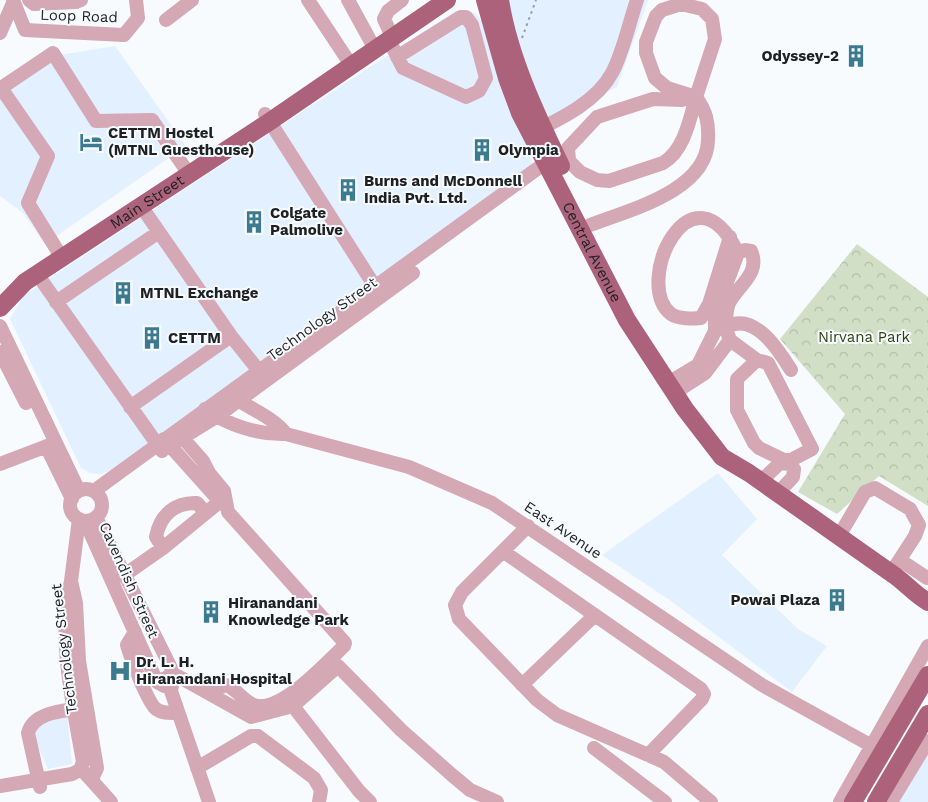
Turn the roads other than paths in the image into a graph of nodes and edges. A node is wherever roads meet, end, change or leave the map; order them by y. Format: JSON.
{"nodes":[{"id":1,"x":29,"y":0,"type":"edge"},
{"id":2,"x":82,"y":0,"type":"edge"},
{"id":3,"x":136,"y":0,"type":"edge"},
{"id":4,"x":192,"y":0,"type":"edge"},
{"id":5,"x":308,"y":0,"type":"edge"},
{"id":6,"x":348,"y":0,"type":"edge"},
{"id":7,"x":402,"y":0,"type":"edge"},
{"id":8,"x":434,"y":0,"type":"edge"},
{"id":9,"x":447,"y":0,"type":"edge"},
{"id":10,"x":485,"y":0,"type":"edge"},
{"id":11,"x":500,"y":0,"type":"edge"},
{"id":12,"x":636,"y":0,"type":"edge"},
{"id":13,"x":13,"y":1,"type":"edge"},
{"id":14,"x":166,"y":20,"type":"dead end"},
{"id":15,"x":0,"y":33,"type":"edge"},
{"id":16,"x":389,"y":35,"type":"junction"},
{"id":17,"x":371,"y":42,"type":"junction"},
{"id":18,"x":507,"y":52,"type":"junction"},
{"id":19,"x":396,"y":57,"type":"junction"},
{"id":20,"x":349,"y":62,"type":"junction"},
{"id":21,"x":514,"y":76,"type":"junction"},
{"id":22,"x":485,"y":81,"type":"junction"},
{"id":23,"x":696,"y":97,"type":"junction"},
{"id":24,"x":267,"y":118,"type":"junction"},
{"id":25,"x":537,"y":130,"type":"junction"},
{"id":26,"x":553,"y":162,"type":"junction"},
{"id":27,"x":186,"y":171,"type":"junction"},
{"id":28,"x":141,"y":206,"type":"junction"},
{"id":29,"x":590,"y":225,"type":"junction"},
{"id":30,"x":159,"y":232,"type":"junction"},
{"id":31,"x":730,"y":237,"type":"junction"},
{"id":32,"x":738,"y":253,"type":"junction"},
{"id":33,"x":60,"y":254,"type":"junction"},
{"id":34,"x":37,"y":274,"type":"junction"},
{"id":35,"x":0,"y":288,"type":"edge"},
{"id":36,"x":378,"y":292,"type":"junction"},
{"id":37,"x":0,"y":300,"type":"edge"},
{"id":38,"x":56,"y":302,"type":"junction"},
{"id":39,"x":0,"y":307,"type":"edge"},
{"id":40,"x":0,"y":326,"type":"edge"},
{"id":41,"x":724,"y":333,"type":"junction"},
{"id":42,"x":231,"y":336,"type":"junction"},
{"id":43,"x":0,"y":352,"type":"edge"},
{"id":44,"x":757,"y":360,"type":"junction"},
{"id":45,"x":791,"y":370,"type":"dead end"},
{"id":46,"x":263,"y":375,"type":"junction"},
{"id":47,"x":675,"y":386,"type":"junction"},
{"id":48,"x":233,"y":396,"type":"junction"},
{"id":49,"x":130,"y":407,"type":"junction"},
{"id":50,"x":210,"y":413,"type":"junction"},
{"id":51,"x":286,"y":434,"type":"junction"},
{"id":52,"x":182,"y":437,"type":"junction"},
{"id":53,"x":51,"y":444,"type":"junction"},
{"id":54,"x":163,"y":445,"type":"junction"},
{"id":55,"x":0,"y":464,"type":"edge"},
{"id":56,"x":755,"y":477,"type":"junction"},
{"id":57,"x":778,"y":493,"type":"junction"},
{"id":58,"x":97,"y":494,"type":"junction"},
{"id":59,"x":76,"y":495,"type":"junction"},
{"id":60,"x":206,"y":513,"type":"junction"},
{"id":61,"x":86,"y":519,"type":"junction"},
{"id":62,"x":928,"y":524,"type":"edge"},
{"id":63,"x":528,"y":526,"type":"junction"},
{"id":64,"x":839,"y":536,"type":"junction"},
{"id":65,"x":163,"y":548,"type":"junction"},
{"id":66,"x":504,"y":552,"type":"junction"},
{"id":67,"x":109,"y":561,"type":"junction"},
{"id":68,"x":897,"y":570,"type":"junction"},
{"id":69,"x":123,"y":576,"type":"junction"},
{"id":70,"x":928,"y":584,"type":"edge"},
{"id":71,"x":910,"y":587,"type":"junction"},
{"id":72,"x":124,"y":592,"type":"junction"},
{"id":73,"x":928,"y":602,"type":"edge"},
{"id":74,"x":594,"y":616,"type":"junction"},
{"id":75,"x":135,"y":632,"type":"junction"},
{"id":76,"x":928,"y":646,"type":"edge"},
{"id":77,"x":174,"y":674,"type":"junction"},
{"id":78,"x":928,"y":675,"type":"edge"},
{"id":79,"x":157,"y":682,"type":"junction"},
{"id":80,"x":522,"y":685,"type":"junction"},
{"id":81,"x":171,"y":691,"type":"junction"},
{"id":82,"x":209,"y":692,"type":"junction"},
{"id":83,"x":293,"y":706,"type":"junction"},
{"id":84,"x":81,"y":708,"type":"junction"},
{"id":85,"x":178,"y":713,"type":"junction"},
{"id":86,"x":928,"y":714,"type":"edge"},
{"id":87,"x":928,"y":741,"type":"edge"},
{"id":88,"x":872,"y":746,"type":"junction"},
{"id":89,"x":594,"y":748,"type":"dead end"},
{"id":90,"x":648,"y":755,"type":"junction"},
{"id":91,"x":197,"y":768,"type":"junction"},
{"id":92,"x":80,"y":769,"type":"junction"},
{"id":93,"x":92,"y":779,"type":"junction"},
{"id":94,"x":40,"y":784,"type":"junction"},
{"id":95,"x":0,"y":786,"type":"edge"},
{"id":96,"x":0,"y":796,"type":"edge"},
{"id":97,"x":103,"y":798,"type":"edge"},
{"id":98,"x":209,"y":802,"type":"edge"},
{"id":99,"x":319,"y":802,"type":"edge"},
{"id":100,"x":370,"y":802,"type":"edge"},
{"id":101,"x":497,"y":802,"type":"edge"},
{"id":102,"x":665,"y":802,"type":"edge"},
{"id":103,"x":711,"y":802,"type":"edge"},
{"id":104,"x":840,"y":802,"type":"edge"},
{"id":105,"x":853,"y":802,"type":"edge"},
{"id":106,"x":876,"y":802,"type":"edge"},
{"id":107,"x":891,"y":802,"type":"edge"}],
"edges":[{"from":1,"to":2,"type":"street"},
{"from":3,"to":13,"type":"street","name":"Loop Road"},
{"from":4,"to":14,"type":"street"},
{"from":5,"to":20,"type":"street"},
{"from":6,"to":17,"type":"street"},
{"from":7,"to":16,"type":"street"},
{"from":8,"to":16,"type":"main road","name":"Main Street"},
{"from":9,"to":16,"type":"main road","name":"Main Street"},
{"from":10,"to":18,"type":"main road","name":"Central Avenue"},
{"from":11,"to":18,"type":"main road","name":"Central Avenue"},
{"from":12,"to":25,"type":"street"},
{"from":13,"to":15,"type":"street"},
{"from":16,"to":17,"type":"main road","name":"Main Street"},
{"from":16,"to":19,"type":"street"},
{"from":16,"to":20,"type":"main road","name":"Main Street"},
{"from":17,"to":20,"type":"main road","name":"Main Street"},
{"from":18,"to":21,"type":"main road","name":"Central Avenue"},
{"from":19,"to":22,"type":"street"},
{"from":19,"to":22,"type":"street"},
{"from":20,"to":24,"type":"main road","name":"Main Street"},
{"from":21,"to":22,"type":"street"},
{"from":21,"to":25,"type":"main road","name":"Central Avenue"},
{"from":23,"to":23,"type":"street"},
{"from":23,"to":23,"type":"street"},
{"from":23,"to":29,"type":"street"},
{"from":24,"to":27,"type":"main road","name":"Main Street"},
{"from":24,"to":36,"type":"street"},
{"from":25,"to":26,"type":"main road","name":"Central Avenue"},
{"from":26,"to":29,"type":"main road","name":"Central Avenue"},
{"from":26,"to":36,"type":"street","name":"Technology Street"},
{"from":26,"to":47,"type":"main road","name":"Central Avenue"},
{"from":27,"to":28,"type":"main road","name":"Main Street"},
{"from":27,"to":33,"type":"main road","name":"Main Street"},
{"from":27,"to":33,"type":"street"},
{"from":28,"to":30,"type":"street"},
{"from":28,"to":33,"type":"main road","name":"Main Street"},
{"from":29,"to":47,"type":"main road","name":"Central Avenue"},
{"from":30,"to":38,"type":"street"},
{"from":30,"to":42,"type":"street"},
{"from":31,"to":31,"type":"street"},
{"from":31,"to":32,"type":"street"},
{"from":32,"to":41,"type":"street"},
{"from":32,"to":41,"type":"street"},
{"from":33,"to":34,"type":"main road","name":"Main Street"},
{"from":33,"to":35,"type":"main road","name":"Main Street"},
{"from":34,"to":38,"type":"street"},
{"from":34,"to":39,"type":"main road","name":"Main Street"},
{"from":36,"to":46,"type":"street","name":"Technology Street"},
{"from":37,"to":39,"type":"main road"},
{"from":38,"to":49,"type":"street"},
{"from":40,"to":53,"type":"street"},
{"from":41,"to":44,"type":"street"},
{"from":41,"to":45,"type":"street"},
{"from":41,"to":47,"type":"street"},
{"from":42,"to":46,"type":"street"},
{"from":42,"to":49,"type":"street"},
{"from":43,"to":53,"type":"street"},
{"from":44,"to":44,"type":"street"},
{"from":46,"to":48,"type":"street","name":"Technology Street"},
{"from":47,"to":56,"type":"main road","name":"Central Avenue"},
{"from":48,"to":50,"type":"street","name":"Technology Street"},
{"from":48,"to":51,"type":"street"},
{"from":49,"to":54,"type":"street"},
{"from":50,"to":51,"type":"street","name":"East Avenue"},
{"from":50,"to":52,"type":"street","name":"Technology Street"},
{"from":50,"to":54,"type":"street"},
{"from":51,"to":63,"type":"street","name":"East Avenue"},
{"from":52,"to":54,"type":"street","name":"Technology Street"},
{"from":52,"to":82,"type":"street"},
{"from":53,"to":55,"type":"street"},
{"from":53,"to":59,"type":"street"},
{"from":54,"to":58,"type":"street","name":"Technology Street"},
{"from":54,"to":60,"type":"street"},
{"from":56,"to":57,"type":"main road","name":"Central Avenue"},
{"from":56,"to":57,"type":"street"},
{"from":57,"to":64,"type":"main road","name":"Central Avenue"},
{"from":58,"to":59,"type":"street"},
{"from":58,"to":61,"type":"street"},
{"from":59,"to":61,"type":"street"},
{"from":60,"to":65,"type":"street"},
{"from":60,"to":65,"type":"street"},
{"from":61,"to":67,"type":"street","name":"Cavendish Street"},
{"from":61,"to":84,"type":"street","name":"Technology Street"},
{"from":62,"to":68,"type":"street"},
{"from":63,"to":66,"type":"street"},
{"from":63,"to":88,"type":"street","name":"East Avenue"},
{"from":64,"to":68,"type":"main road","name":"Central Avenue"},
{"from":64,"to":68,"type":"street"},
{"from":65,"to":69,"type":"street"},
{"from":66,"to":74,"type":"street"},
{"from":66,"to":80,"type":"street"},
{"from":67,"to":69,"type":"street","name":"Cavendish Street"},
{"from":67,"to":72,"type":"street","name":"Cavendish Street"},
{"from":68,"to":70,"type":"street"},
{"from":68,"to":71,"type":"main road","name":"Central Avenue"},
{"from":69,"to":72,"type":"street","name":"Cavendish Street"},
{"from":70,"to":71,"type":"main road","name":"Central Avenue"},
{"from":71,"to":73,"type":"main road","name":"Central Avenue"},
{"from":72,"to":75,"type":"street","name":"Cavendish Street"},
{"from":72,"to":77,"type":"street","name":"Cavendish Street"},
{"from":74,"to":80,"type":"street"},
{"from":74,"to":90,"type":"street"},
{"from":75,"to":79,"type":"street","name":"Cavendish Street"},
{"from":75,"to":85,"type":"street"},
{"from":76,"to":88,"type":"street"},
{"from":77,"to":79,"type":"street"},
{"from":77,"to":81,"type":"street"},
{"from":77,"to":82,"type":"street"},
{"from":78,"to":105,"type":"main road"},
{"from":79,"to":81,"type":"street"},
{"from":80,"to":90,"type":"street"},
{"from":81,"to":85,"type":"street"},
{"from":82,"to":83,"type":"street"},
{"from":83,"to":100,"type":"street"},
{"from":83,"to":101,"type":"street"},
{"from":84,"to":92,"type":"street"},
{"from":84,"to":93,"type":"street","name":"Technology Street"},
{"from":84,"to":94,"type":"street"},
{"from":85,"to":91,"type":"street"},
{"from":86,"to":106,"type":"main road"},
{"from":87,"to":107,"type":"street"},
{"from":88,"to":104,"type":"street"},
{"from":89,"to":102,"type":"street"},
{"from":90,"to":103,"type":"street"},
{"from":91,"to":98,"type":"street"},
{"from":91,"to":99,"type":"street"},
{"from":92,"to":93,"type":"street"},
{"from":92,"to":94,"type":"street"},
{"from":93,"to":94,"type":"street"},
{"from":93,"to":97,"type":"street"},
{"from":94,"to":95,"type":"street"},
{"from":94,"to":96,"type":"street"}]}
